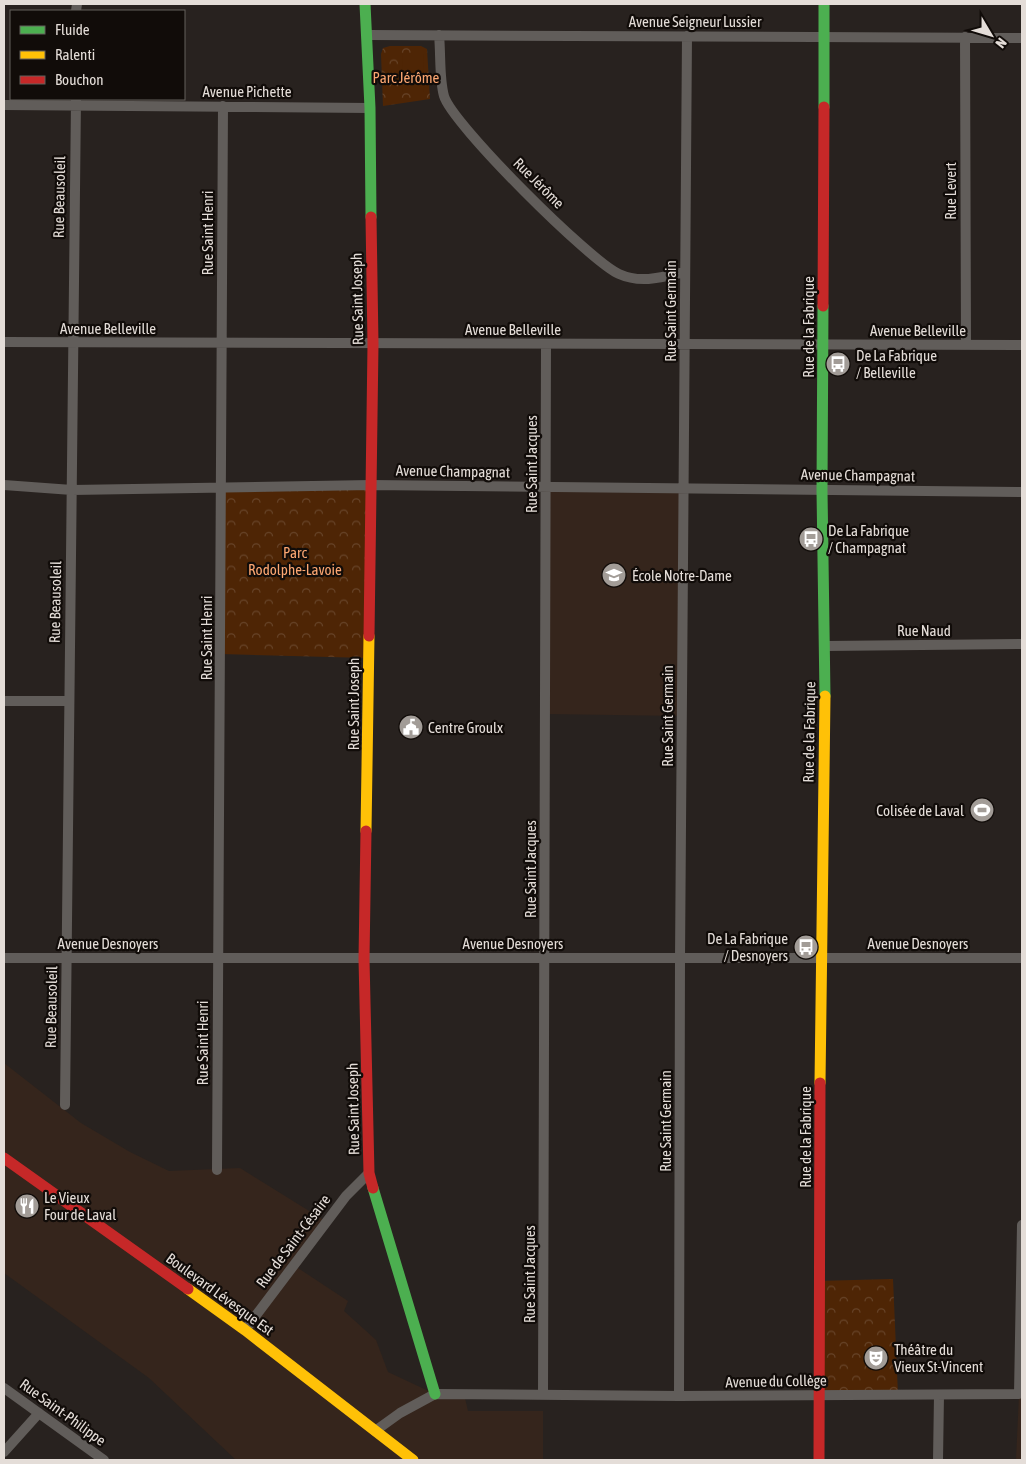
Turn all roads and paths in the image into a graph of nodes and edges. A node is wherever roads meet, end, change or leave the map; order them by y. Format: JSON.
{"nodes":[{"id":1,"x":365,"y":4,"type":"edge"},
{"id":2,"x":824,"y":4,"type":"edge"},
{"id":3,"x":368,"y":35,"type":"junction"},
{"id":4,"x":439,"y":35,"type":"junction"},
{"id":5,"x":688,"y":36,"type":"junction"},
{"id":6,"x":824,"y":37,"type":"junction"},
{"id":7,"x":965,"y":38,"type":"junction"},
{"id":8,"x":1022,"y":38,"type":"edge"},
{"id":9,"x":76,"y":102,"type":"edge"},
{"id":10,"x":4,"y":105,"type":"edge"},
{"id":11,"x":223,"y":106,"type":"junction"},
{"id":12,"x":370,"y":108,"type":"junction"},
{"id":13,"x":686,"y":272,"type":"junction"},
{"id":14,"x":4,"y":342,"type":"edge"},
{"id":15,"x":73,"y":343,"type":"junction"},
{"id":16,"x":222,"y":344,"type":"junction"},
{"id":17,"x":373,"y":344,"type":"junction"},
{"id":18,"x":546,"y":344,"type":"junction"},
{"id":19,"x":823,"y":344,"type":"junction"},
{"id":20,"x":685,"y":345,"type":"junction"},
{"id":21,"x":966,"y":345,"type":"junction"},
{"id":22,"x":1022,"y":345,"type":"edge"},
{"id":23,"x":4,"y":485,"type":"edge"},
{"id":24,"x":371,"y":485,"type":"junction"},
{"id":25,"x":546,"y":487,"type":"junction"},
{"id":26,"x":221,"y":488,"type":"junction"},
{"id":27,"x":684,"y":488,"type":"junction"},
{"id":28,"x":72,"y":490,"type":"junction"},
{"id":29,"x":822,"y":490,"type":"junction"},
{"id":30,"x":1022,"y":492,"type":"edge"},
{"id":31,"x":1022,"y":644,"type":"edge"},
{"id":32,"x":826,"y":646,"type":"junction"},
{"id":33,"x":4,"y":701,"type":"edge"},
{"id":34,"x":69,"y":701,"type":"junction"},
{"id":35,"x":4,"y":958,"type":"edge"},
{"id":36,"x":66,"y":958,"type":"junction"},
{"id":37,"x":218,"y":958,"type":"junction"},
{"id":38,"x":544,"y":958,"type":"junction"},
{"id":39,"x":680,"y":958,"type":"junction"},
{"id":40,"x":820,"y":958,"type":"junction"},
{"id":41,"x":1022,"y":958,"type":"edge"},
{"id":42,"x":364,"y":959,"type":"junction"},
{"id":43,"x":64,"y":1105,"type":"dead end"},
{"id":44,"x":4,"y":1158,"type":"edge"},
{"id":45,"x":217,"y":1170,"type":"dead end"},
{"id":46,"x":369,"y":1173,"type":"junction"},
{"id":47,"x":1022,"y":1225,"type":"edge"},
{"id":48,"x":245,"y":1330,"type":"junction"},
{"id":49,"x":4,"y":1388,"type":"edge"},
{"id":50,"x":435,"y":1394,"type":"junction"},
{"id":51,"x":543,"y":1394,"type":"junction"},
{"id":52,"x":819,"y":1395,"type":"junction"},
{"id":53,"x":938,"y":1395,"type":"junction"},
{"id":54,"x":679,"y":1396,"type":"junction"},
{"id":55,"x":39,"y":1413,"type":"junction"},
{"id":56,"x":374,"y":1431,"type":"junction"},
{"id":57,"x":4,"y":1452,"type":"edge"},
{"id":58,"x":104,"y":1460,"type":"edge"},
{"id":59,"x":413,"y":1460,"type":"edge"},
{"id":60,"x":819,"y":1460,"type":"edge"},
{"id":61,"x":938,"y":1460,"type":"edge"}],
"edges":[{"from":1,"to":3,"type":"street","name":"Rue Saint Joseph"},
{"from":2,"to":6,"type":"street","name":"Rue de la Fabrique"},
{"from":3,"to":4,"type":"street","name":"Avenue Seigneur Lussier"},
{"from":3,"to":12,"type":"street","name":"Rue Saint Joseph"},
{"from":4,"to":5,"type":"street","name":"Avenue Seigneur Lussier"},
{"from":4,"to":13,"type":"street","name":"Rue Jérôme"},
{"from":5,"to":6,"type":"street","name":"Avenue Seigneur Lussier"},
{"from":5,"to":13,"type":"street","name":"Rue Saint Germain"},
{"from":6,"to":7,"type":"street","name":"Avenue Seigneur Lussier"},
{"from":6,"to":19,"type":"street","name":"Rue de la Fabrique"},
{"from":7,"to":8,"type":"street","name":"Avenue Seigneur Lussier"},
{"from":7,"to":21,"type":"street","name":"Rue Levert"},
{"from":9,"to":10,"type":"street","name":"Avenue Pichette"},
{"from":9,"to":11,"type":"street","name":"Avenue Pichette"},
{"from":9,"to":15,"type":"street","name":"Rue Beausoleil"},
{"from":11,"to":12,"type":"street","name":"Avenue Pichette"},
{"from":11,"to":16,"type":"street","name":"Rue Saint Henri"},
{"from":12,"to":17,"type":"street","name":"Rue Saint Joseph"},
{"from":13,"to":20,"type":"street","name":"Rue Saint Germain"},
{"from":14,"to":15,"type":"street","name":"Avenue Belleville"},
{"from":15,"to":16,"type":"street","name":"Avenue Belleville"},
{"from":15,"to":28,"type":"street","name":"Rue Beausoleil"},
{"from":16,"to":17,"type":"street","name":"Avenue Belleville"},
{"from":16,"to":26,"type":"street","name":"Rue Saint Henri"},
{"from":17,"to":18,"type":"street","name":"Avenue Belleville"},
{"from":17,"to":24,"type":"street","name":"Rue Saint Joseph"},
{"from":18,"to":20,"type":"street","name":"Avenue Belleville"},
{"from":18,"to":25,"type":"street","name":"Rue Saint Jacques"},
{"from":19,"to":20,"type":"street","name":"Avenue Belleville"},
{"from":19,"to":21,"type":"street","name":"Avenue Belleville"},
{"from":19,"to":29,"type":"street","name":"Rue de la Fabrique"},
{"from":20,"to":27,"type":"street","name":"Rue Saint Germain"},
{"from":21,"to":22,"type":"street","name":"Avenue Belleville"},
{"from":23,"to":28,"type":"street","name":"Avenue Champagnat"},
{"from":24,"to":25,"type":"street","name":"Avenue Champagnat"},
{"from":24,"to":26,"type":"street","name":"Avenue Champagnat"},
{"from":24,"to":42,"type":"street","name":"Rue Saint Joseph"},
{"from":25,"to":27,"type":"street","name":"Avenue Champagnat"},
{"from":25,"to":38,"type":"street","name":"Rue Saint Jacques"},
{"from":26,"to":28,"type":"street","name":"Avenue Champagnat"},
{"from":26,"to":37,"type":"street","name":"Rue Saint Henri"},
{"from":27,"to":29,"type":"street","name":"Avenue Champagnat"},
{"from":27,"to":39,"type":"street","name":"Rue Saint Germain"},
{"from":28,"to":34,"type":"street","name":"Rue Beausoleil"},
{"from":29,"to":30,"type":"street","name":"Avenue Champagnat"},
{"from":29,"to":32,"type":"street","name":"Rue de la Fabrique"},
{"from":31,"to":32,"type":"street","name":"Rue Naud"},
{"from":32,"to":40,"type":"street","name":"Rue de la Fabrique"},
{"from":33,"to":34,"type":"street"},
{"from":34,"to":36,"type":"street","name":"Rue Beausoleil"},
{"from":35,"to":36,"type":"street","name":"Avenue Desnoyers"},
{"from":36,"to":37,"type":"street","name":"Avenue Desnoyers"},
{"from":36,"to":43,"type":"street","name":"Rue Beausoleil"},
{"from":37,"to":42,"type":"street","name":"Avenue Desnoyers"},
{"from":37,"to":45,"type":"street","name":"Rue Saint Henri"},
{"from":38,"to":39,"type":"street","name":"Avenue Desnoyers"},
{"from":38,"to":42,"type":"street","name":"Avenue Desnoyers"},
{"from":38,"to":51,"type":"street","name":"Rue Saint Jacques"},
{"from":39,"to":40,"type":"street","name":"Avenue Desnoyers"},
{"from":39,"to":54,"type":"street","name":"Rue Saint Germain"},
{"from":40,"to":41,"type":"street","name":"Avenue Desnoyers"},
{"from":40,"to":52,"type":"street","name":"Rue de la Fabrique"},
{"from":42,"to":46,"type":"street","name":"Rue Saint Joseph"},
{"from":44,"to":48,"type":"street","name":"Boulevard Lévesque Est"},
{"from":46,"to":48,"type":"street","name":"Rue de Saint-Césaire"},
{"from":46,"to":50,"type":"street","name":"Rue Saint Joseph"},
{"from":47,"to":53,"type":"street","name":"Avenue du Collège"},
{"from":48,"to":56,"type":"street","name":"Boulevard Lévesque Est"},
{"from":49,"to":55,"type":"street","name":"Rue Saint-Philippe"},
{"from":50,"to":51,"type":"street","name":"Avenue du Collège"},
{"from":50,"to":56,"type":"street","name":"Avenue du Collège"},
{"from":51,"to":54,"type":"street","name":"Avenue du Collège"},
{"from":52,"to":53,"type":"street","name":"Avenue du Collège"},
{"from":52,"to":54,"type":"street","name":"Avenue du Collège"},
{"from":52,"to":60,"type":"street","name":"Rue de la Fabrique"},
{"from":53,"to":61,"type":"street"},
{"from":55,"to":57,"type":"street"},
{"from":55,"to":58,"type":"street","name":"Rue Saint-Philippe"},
{"from":56,"to":59,"type":"street","name":"Boulevard Lévesque Est"}]}
